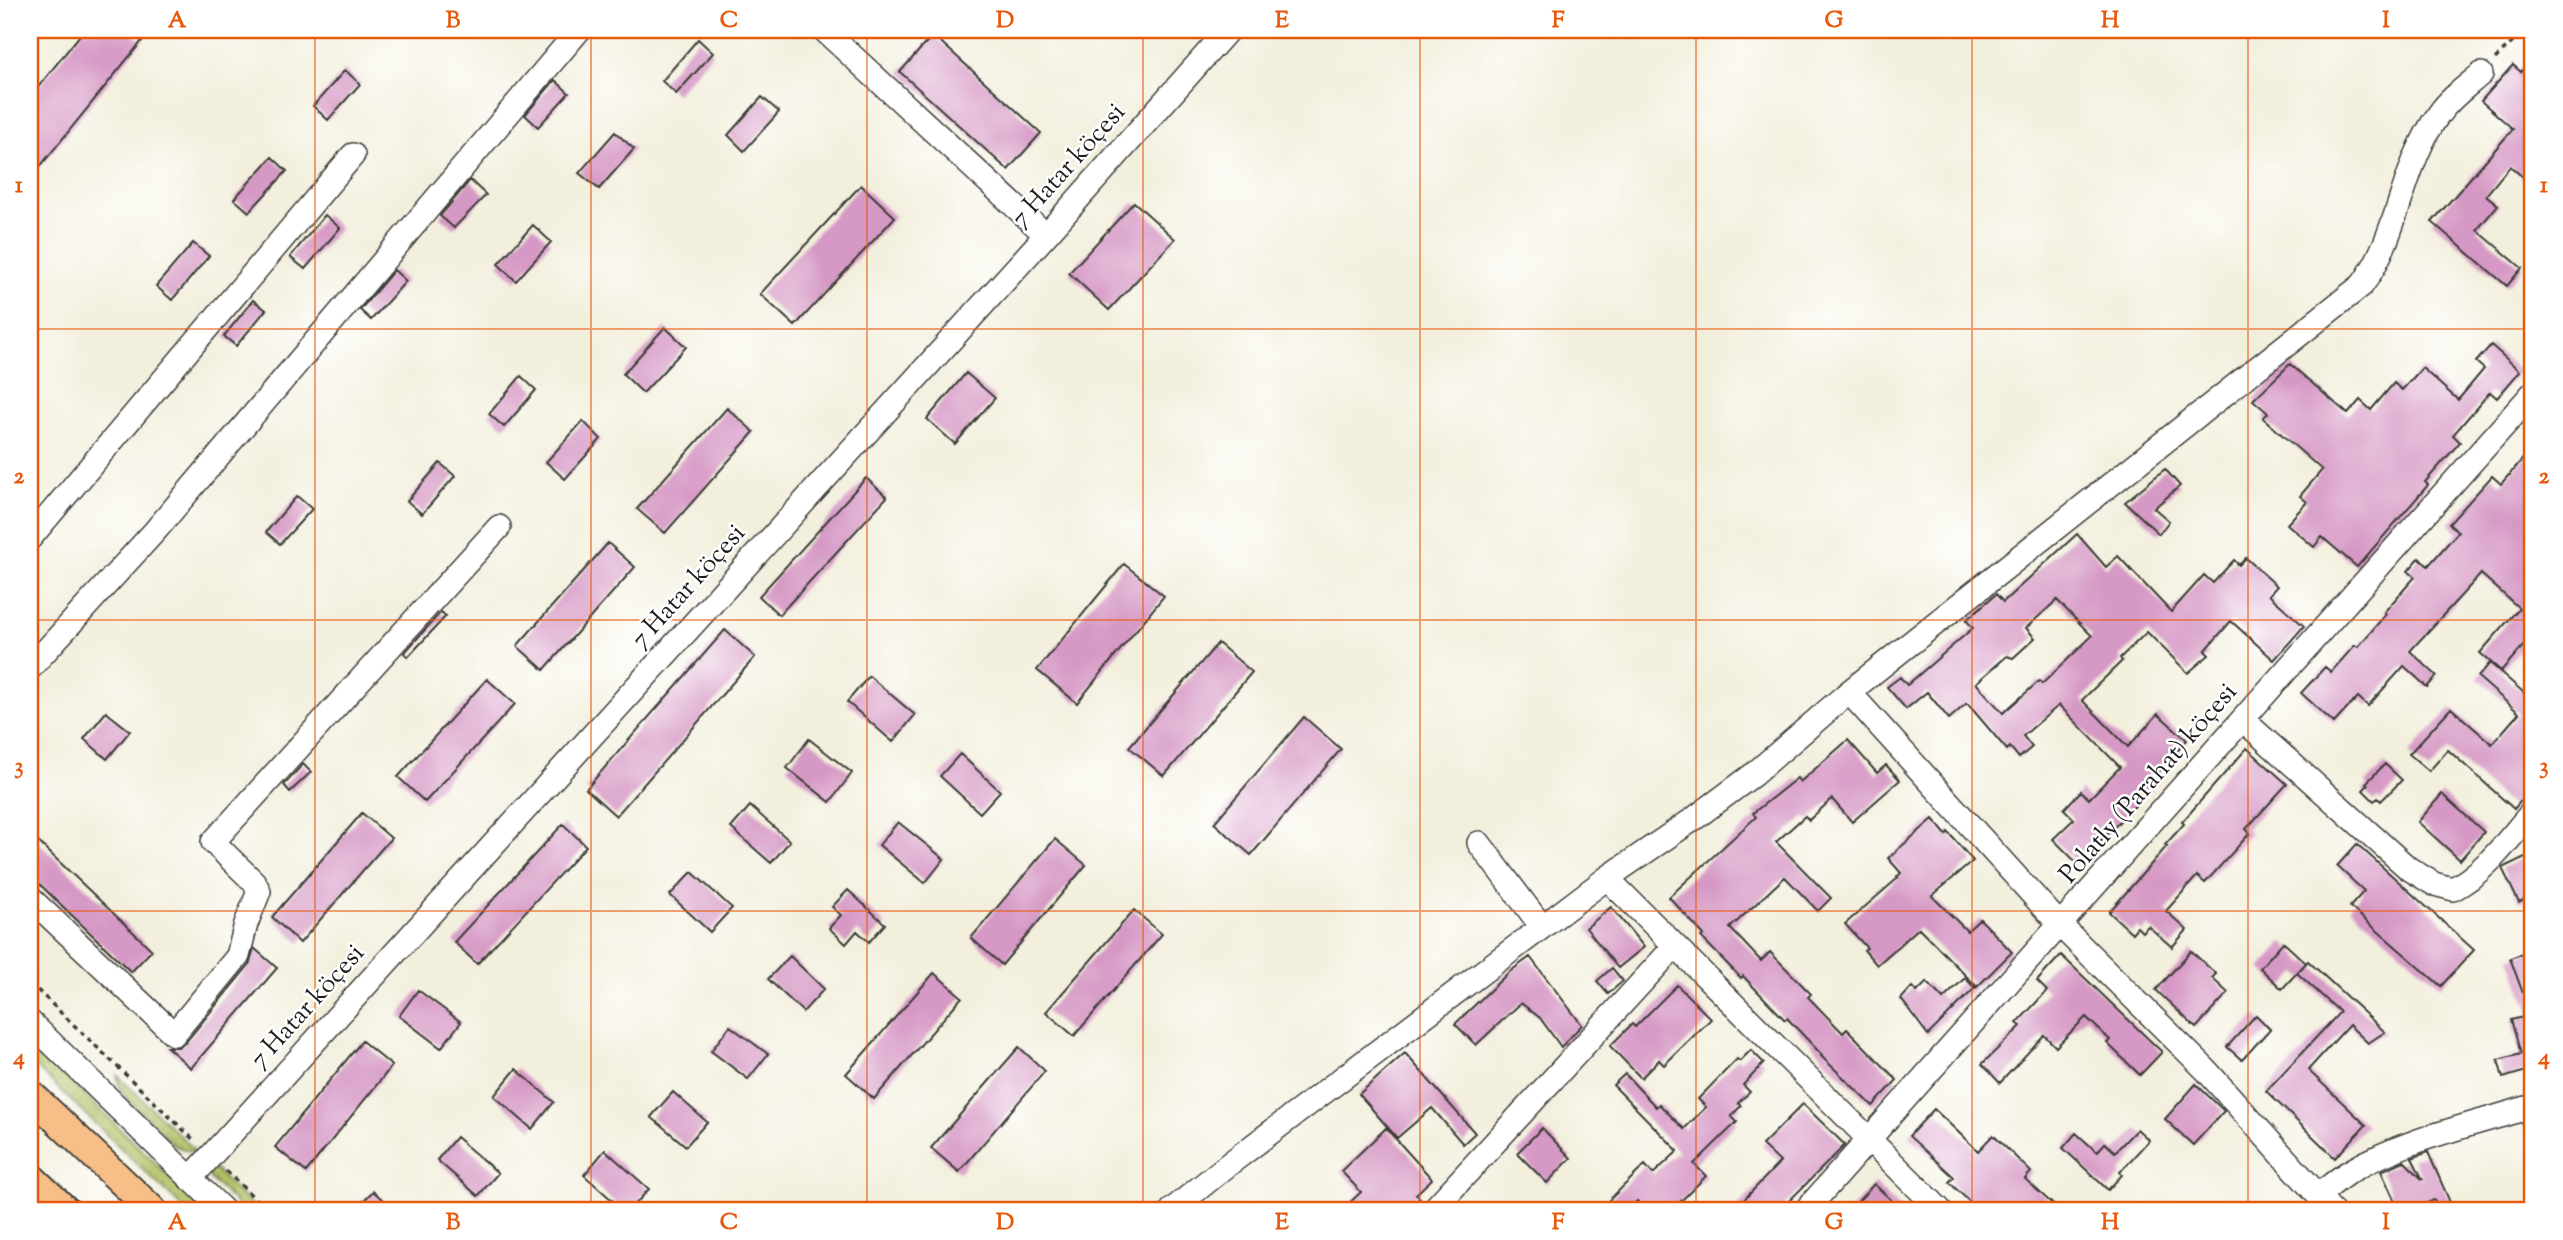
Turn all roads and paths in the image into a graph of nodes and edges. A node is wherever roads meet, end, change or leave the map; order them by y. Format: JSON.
{"nodes":[{"id":1,"x":579,"y":30,"type":"edge"},
{"id":2,"x":824,"y":30,"type":"edge"},
{"id":3,"x":1227,"y":30,"type":"edge"},
{"id":4,"x":2531,"y":30,"type":"edge"},
{"id":5,"x":2482,"y":74,"type":"joint"},
{"id":6,"x":353,"y":155,"type":"dead end"},
{"id":7,"x":1046,"y":235,"type":"junction"},
{"id":8,"x":2533,"y":393,"type":"edge"},
{"id":9,"x":499,"y":527,"type":"dead end"},
{"id":10,"x":30,"y":538,"type":"edge"},
{"id":11,"x":30,"y":668,"type":"edge"},
{"id":12,"x":1849,"y":692,"type":"junction"},
{"id":13,"x":2243,"y":720,"type":"junction"},
{"id":14,"x":2533,"y":811,"type":"edge"},
{"id":15,"x":1479,"y":843,"type":"dead end"},
{"id":16,"x":1607,"y":878,"type":"junction"},
{"id":17,"x":30,"y":898,"type":"edge"},
{"id":18,"x":2061,"y":926,"type":"junction"},
{"id":19,"x":1542,"y":927,"type":"junction"},
{"id":20,"x":1675,"y":946,"type":"junction"},
{"id":21,"x":30,"y":983,"type":"edge"},
{"id":22,"x":30,"y":1022,"type":"edge"},
{"id":23,"x":30,"y":1094,"type":"edge"},
{"id":24,"x":2533,"y":1106,"type":"edge"},
{"id":25,"x":1867,"y":1139,"type":"junction"},
{"id":26,"x":211,"y":1156,"type":"junction"},
{"id":27,"x":190,"y":1179,"type":"junction"},
{"id":28,"x":2325,"y":1203,"type":"edge"},
{"id":29,"x":152,"y":1210,"type":"edge"},
{"id":30,"x":223,"y":1210,"type":"edge"},
{"id":31,"x":267,"y":1210,"type":"edge"},
{"id":32,"x":1172,"y":1210,"type":"edge"},
{"id":33,"x":1433,"y":1210,"type":"edge"},
{"id":34,"x":1806,"y":1210,"type":"edge"},
{"id":35,"x":1941,"y":1210,"type":"edge"}],
"edges":[{"from":1,"to":11,"type":"street"},
{"from":2,"to":7,"type":"street"},
{"from":3,"to":7,"type":"street","name":"7 Hatar köçesi"},
{"from":4,"to":5,"type":"path"},
{"from":5,"to":12,"type":"street"},
{"from":6,"to":10,"type":"street"},
{"from":7,"to":26,"type":"street","name":"7 Hatar köçesi"},
{"from":8,"to":13,"type":"street","name":"Polatly (Parahat) köçesi"},
{"from":9,"to":17,"type":"street"},
{"from":12,"to":16,"type":"street"},
{"from":12,"to":18,"type":"street"},
{"from":13,"to":14,"type":"street"},
{"from":13,"to":18,"type":"street","name":"Polatly (Parahat) köçesi"},
{"from":15,"to":19,"type":"street"},
{"from":16,"to":19,"type":"street"},
{"from":16,"to":20,"type":"street"},
{"from":18,"to":25,"type":"street","name":"Polatly (Parahat) köçesi"},
{"from":18,"to":28,"type":"street"},
{"from":19,"to":32,"type":"street"},
{"from":20,"to":25,"type":"street"},
{"from":20,"to":33,"type":"street"},
{"from":21,"to":26,"type":"path"},
{"from":22,"to":27,"type":"street"},
{"from":23,"to":29,"type":"main road"},
{"from":24,"to":28,"type":"street"},
{"from":25,"to":34,"type":"street","name":"Polatly (Parahat) köçesi"},
{"from":25,"to":35,"type":"street"},
{"from":26,"to":27,"type":"street","name":"7 Hatar köçesi"},
{"from":26,"to":31,"type":"path"},
{"from":27,"to":30,"type":"street"}]}
